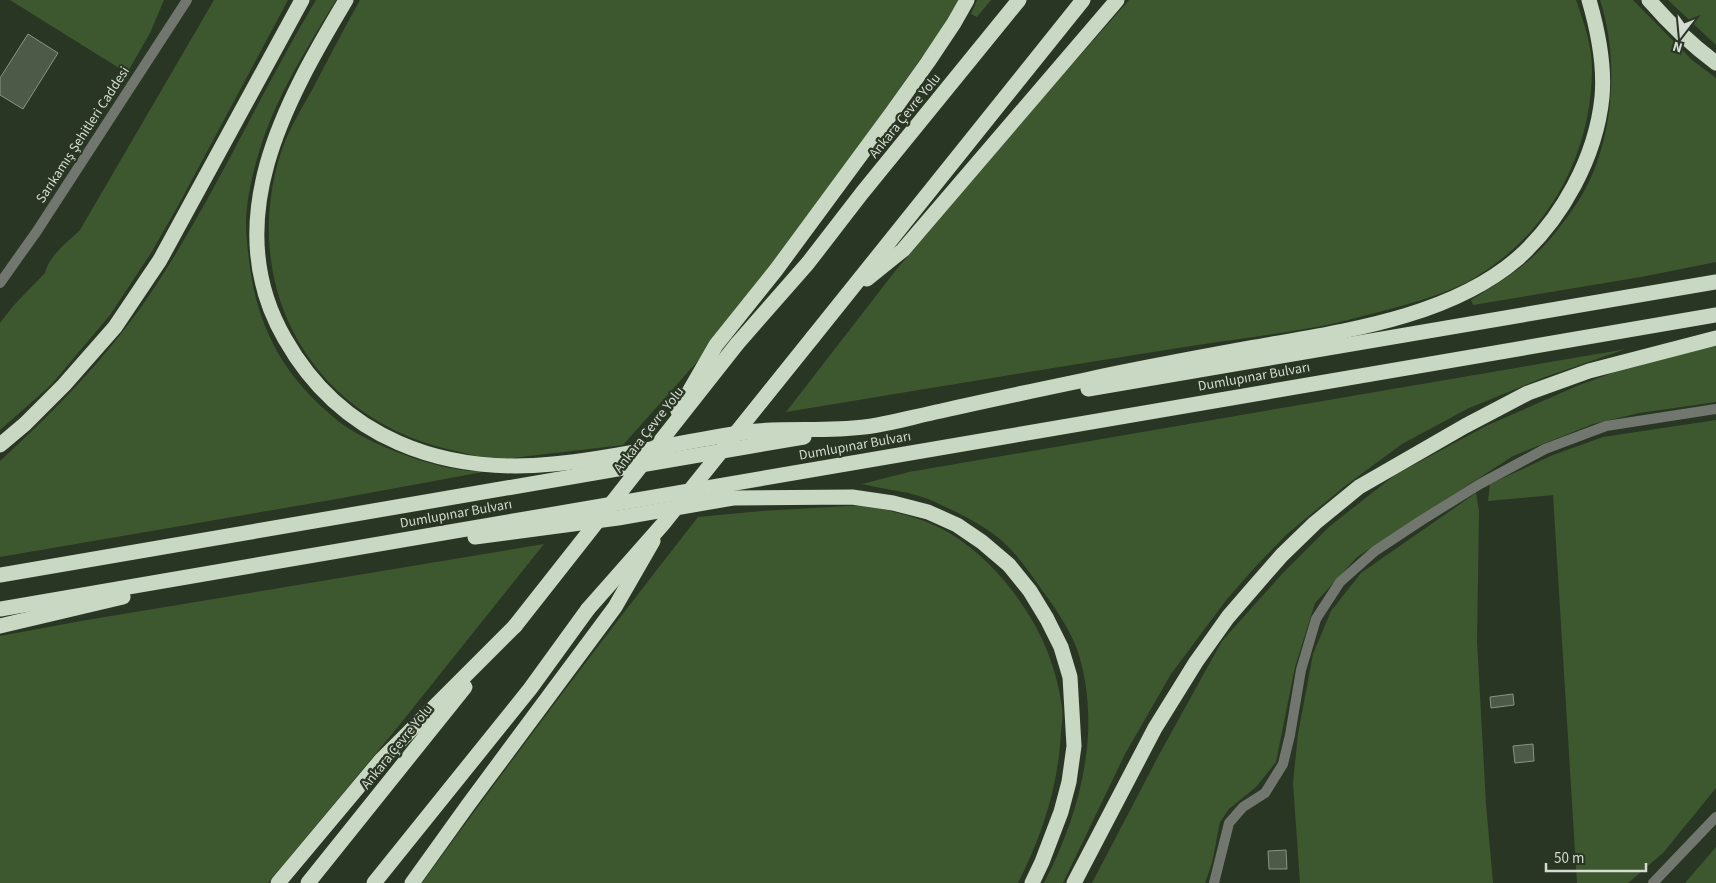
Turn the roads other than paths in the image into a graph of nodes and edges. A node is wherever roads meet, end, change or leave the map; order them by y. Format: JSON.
{"nodes":[{"id":1,"x":187,"y":0,"type":"edge"},
{"id":2,"x":302,"y":0,"type":"edge"},
{"id":3,"x":346,"y":0,"type":"edge"},
{"id":4,"x":967,"y":0,"type":"edge"},
{"id":5,"x":1020,"y":0,"type":"edge"},
{"id":6,"x":1083,"y":0,"type":"edge"},
{"id":7,"x":1117,"y":0,"type":"edge"},
{"id":8,"x":1589,"y":0,"type":"edge"},
{"id":9,"x":1649,"y":0,"type":"edge"},
{"id":10,"x":1716,"y":64,"type":"edge"},
{"id":11,"x":1716,"y":282,"type":"edge"},
{"id":12,"x":0,"y":283,"type":"edge"},
{"id":13,"x":842,"y":299,"type":"junction"},
{"id":14,"x":1716,"y":315,"type":"edge"},
{"id":15,"x":1716,"y":338,"type":"edge"},
{"id":16,"x":1716,"y":409,"type":"edge"},
{"id":17,"x":865,"y":427,"type":"junction"},
{"id":18,"x":663,"y":438,"type":"junction"},
{"id":19,"x":0,"y":445,"type":"edge"},
{"id":20,"x":662,"y":524,"type":"junction"},
{"id":21,"x":270,"y":562,"type":"junction"},
{"id":22,"x":0,"y":575,"type":"edge"},
{"id":23,"x":0,"y":609,"type":"edge"},
{"id":24,"x":0,"y":626,"type":"edge"},
{"id":25,"x":515,"y":626,"type":"junction"},
{"id":26,"x":1716,"y":817,"type":"edge"},
{"id":27,"x":278,"y":883,"type":"edge"},
{"id":28,"x":308,"y":883,"type":"edge"},
{"id":29,"x":374,"y":883,"type":"edge"},
{"id":30,"x":412,"y":883,"type":"edge"},
{"id":31,"x":1032,"y":883,"type":"edge"},
{"id":32,"x":1074,"y":883,"type":"edge"},
{"id":33,"x":1214,"y":883,"type":"edge"},
{"id":34,"x":1653,"y":883,"type":"edge"}],
"edges":[{"from":1,"to":12,"type":"street","name":"Sarıkamış Şehitleri Caddesi"},
{"from":2,"to":19,"type":"highway"},
{"from":3,"to":17,"type":"highway"},
{"from":4,"to":18,"type":"highway","bridge":true},
{"from":5,"to":18,"type":"highway","name":"Ankara Çevre Yolu","bridge":true},
{"from":6,"to":13,"type":"highway"},
{"from":7,"to":13,"type":"highway"},
{"from":8,"to":17,"type":"highway"},
{"from":9,"to":10,"type":"highway"},
{"from":11,"to":17,"type":"highway","name":"Dumlupınar Bulvarı"},
{"from":13,"to":20,"type":"highway","bridge":true},
{"from":14,"to":21,"type":"highway","name":"Dumlupınar Bulvarı"},
{"from":15,"to":32,"type":"highway"},
{"from":16,"to":33,"type":"street"},
{"from":17,"to":22,"type":"highway","name":"Dumlupınar Bulvarı"},
{"from":18,"to":25,"type":"highway","name":"Ankara Çevre Yolu","bridge":true},
{"from":20,"to":29,"type":"highway","bridge":true},
{"from":20,"to":30,"type":"highway","bridge":true},
{"from":21,"to":23,"type":"highway","name":"Dumlupınar Bulvarı"},
{"from":21,"to":24,"type":"highway"},
{"from":21,"to":31,"type":"highway"},
{"from":25,"to":27,"type":"highway"},
{"from":25,"to":28,"type":"highway","name":"Ankara Çevre Yolu"},
{"from":26,"to":34,"type":"street"}]}
